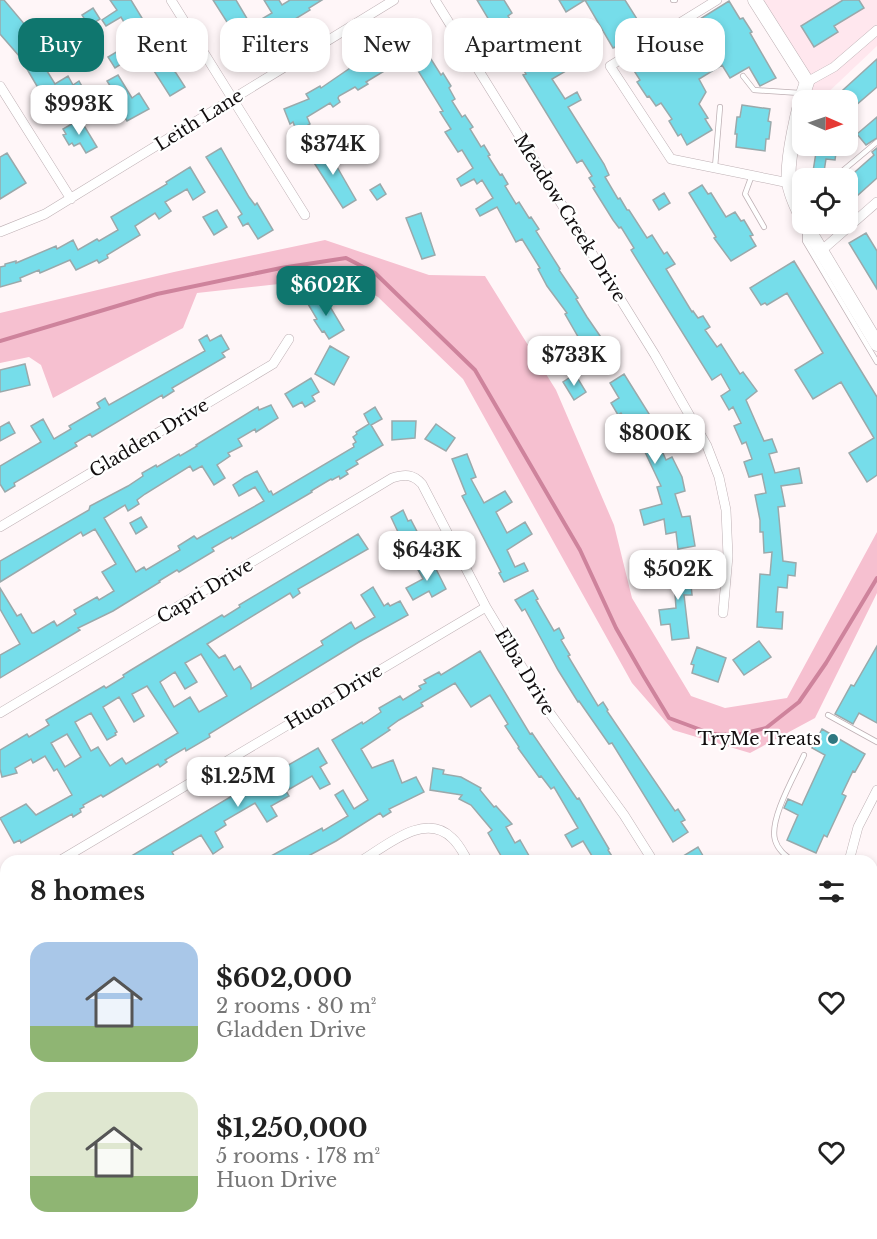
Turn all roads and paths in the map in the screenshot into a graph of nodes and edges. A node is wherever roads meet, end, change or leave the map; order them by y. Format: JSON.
{"nodes":[{"id":1,"x":171,"y":0,"type":"edge"},
{"id":2,"x":394,"y":0,"type":"edge"},
{"id":3,"x":435,"y":0,"type":"edge"},
{"id":4,"x":717,"y":0,"type":"edge"},
{"id":5,"x":755,"y":0,"type":"edge"},
{"id":6,"x":877,"y":30,"type":"edge"},
{"id":7,"x":743,"y":76,"type":"dead end"},
{"id":8,"x":0,"y":86,"type":"edge"},
{"id":9,"x":805,"y":88,"type":"junction"},
{"id":10,"x":233,"y":99,"type":"junction"},
{"id":11,"x":720,"y":107,"type":"dead end"},
{"id":12,"x":877,"y":142,"type":"edge"},
{"id":13,"x":714,"y":168,"type":"junction"},
{"id":14,"x":846,"y":168,"type":"edge"},
{"id":15,"x":752,"y":175,"type":"junction"},
{"id":16,"x":789,"y":183,"type":"junction"},
{"id":17,"x":792,"y":188,"type":"edge"},
{"id":18,"x":71,"y":199,"type":"junction"},
{"id":19,"x":877,"y":202,"type":"edge"},
{"id":20,"x":305,"y":214,"type":"dead end"},
{"id":21,"x":764,"y":227,"type":"dead end"},
{"id":22,"x":0,"y":232,"type":"edge"},
{"id":23,"x":804,"y":234,"type":"edge"},
{"id":24,"x":811,"y":234,"type":"edge"},
{"id":25,"x":821,"y":251,"type":"junction"},
{"id":26,"x":289,"y":339,"type":"dead end"},
{"id":27,"x":877,"y":344,"type":"edge"},
{"id":28,"x":877,"y":362,"type":"edge"},
{"id":29,"x":411,"y":475,"type":"joint"},
{"id":30,"x":0,"y":527,"type":"edge"},
{"id":31,"x":486,"y":606,"type":"junction"},
{"id":32,"x":723,"y":613,"type":"dead end"},
{"id":33,"x":0,"y":713,"type":"edge"},
{"id":34,"x":828,"y":715,"type":"dead end"},
{"id":35,"x":877,"y":742,"type":"edge"},
{"id":36,"x":804,"y":755,"type":"dead end"},
{"id":37,"x":877,"y":790,"type":"edge"},
{"id":38,"x":69,"y":855,"type":"edge"},
{"id":39,"x":371,"y":855,"type":"edge"},
{"id":40,"x":464,"y":855,"type":"edge"},
{"id":41,"x":649,"y":855,"type":"edge"},
{"id":42,"x":785,"y":855,"type":"edge"},
{"id":43,"x":851,"y":855,"type":"edge"}],
"edges":[{"from":1,"to":10,"type":"street"},
{"from":2,"to":10,"type":"street","name":"Leith Lane"},
{"from":3,"to":32,"type":"street","name":"Meadow Creek Drive"},
{"from":4,"to":13,"type":"street"},
{"from":5,"to":9,"type":"street"},
{"from":6,"to":9,"type":"street"},
{"from":7,"to":9,"type":"lane"},
{"from":8,"to":18,"type":"street"},
{"from":9,"to":16,"type":"street"},
{"from":10,"to":18,"type":"street","name":"Leith Lane"},
{"from":10,"to":20,"type":"street"},
{"from":11,"to":13,"type":"lane"},
{"from":12,"to":14,"type":"lane"},
{"from":13,"to":15,"type":"street"},
{"from":15,"to":16,"type":"street"},
{"from":15,"to":21,"type":"lane"},
{"from":16,"to":17,"type":"street"},
{"from":18,"to":22,"type":"street","name":"Leith Lane"},
{"from":19,"to":25,"type":"street"},
{"from":23,"to":28,"type":"lane"},
{"from":24,"to":25,"type":"street"},
{"from":25,"to":27,"type":"street"},
{"from":26,"to":30,"type":"street","name":"Gladden Drive"},
{"from":29,"to":31,"type":"street","name":"Elba Drive"},
{"from":29,"to":33,"type":"street","name":"Capri Drive"},
{"from":31,"to":38,"type":"street","name":"Huon Drive"},
{"from":31,"to":41,"type":"street","name":"Elba Drive"},
{"from":34,"to":35,"type":"lane"},
{"from":36,"to":42,"type":"lane"},
{"from":37,"to":43,"type":"street"},
{"from":39,"to":40,"type":"street"}]}
